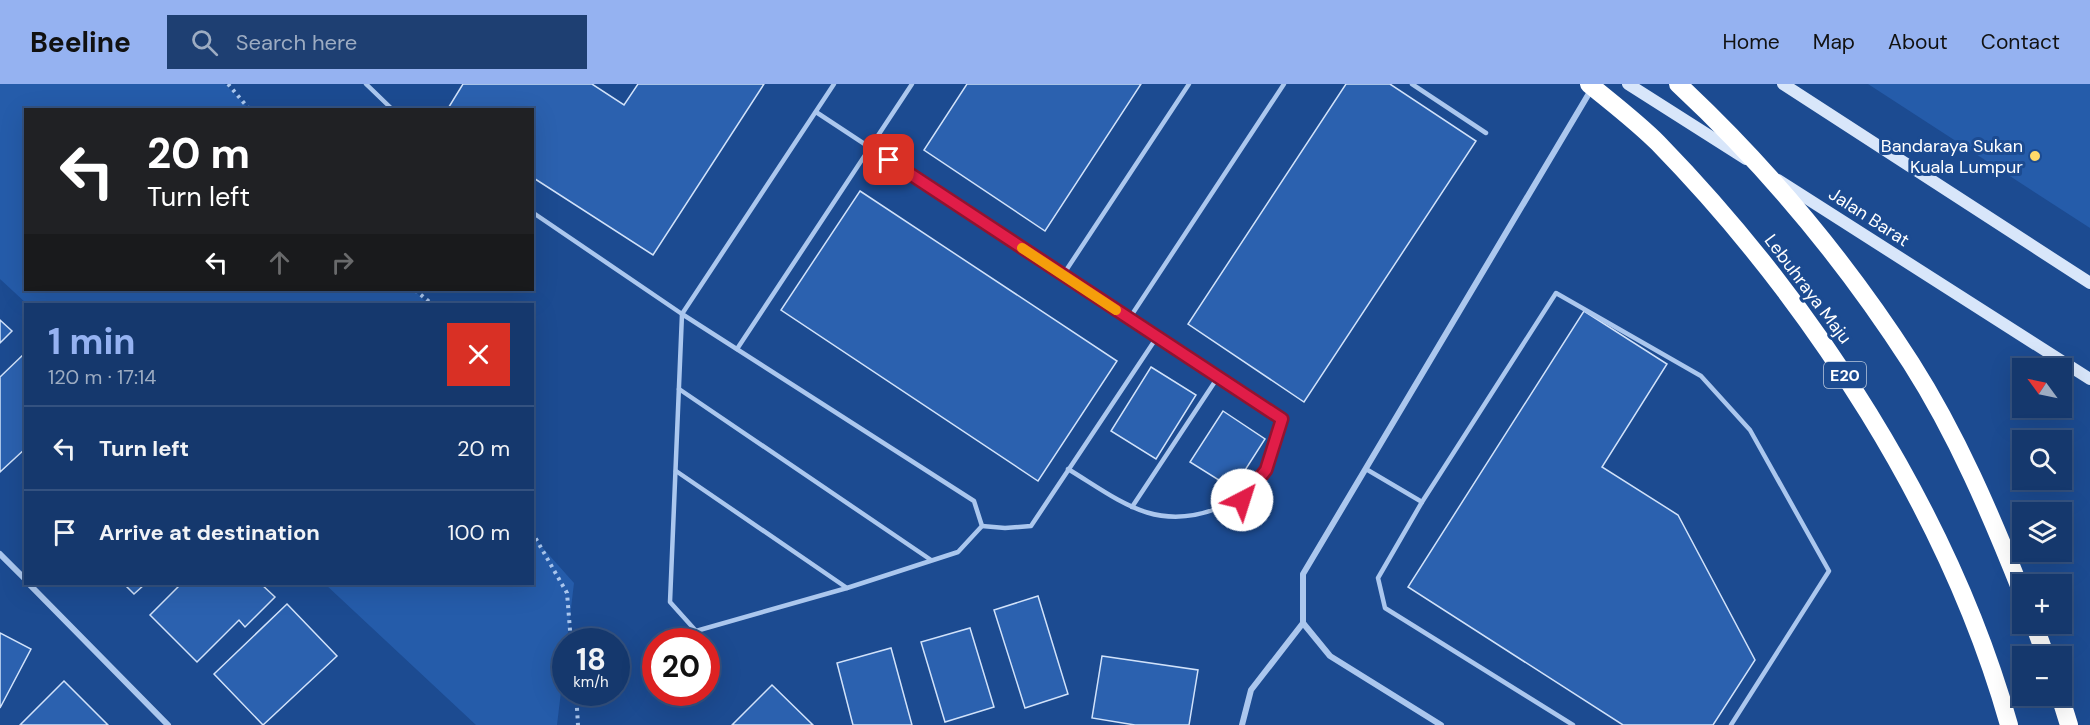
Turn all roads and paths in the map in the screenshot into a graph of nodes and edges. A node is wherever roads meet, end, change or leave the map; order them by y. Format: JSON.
{"nodes":[{"id":1,"x":228,"y":84,"type":"edge"},
{"id":2,"x":366,"y":84,"type":"edge"},
{"id":3,"x":834,"y":84,"type":"edge"},
{"id":4,"x":912,"y":84,"type":"edge"},
{"id":5,"x":1189,"y":84,"type":"edge"},
{"id":6,"x":1284,"y":84,"type":"edge"},
{"id":7,"x":1412,"y":84,"type":"edge"},
{"id":8,"x":1589,"y":84,"type":"edge"},
{"id":9,"x":1594,"y":84,"type":"edge"},
{"id":10,"x":1628,"y":84,"type":"edge"},
{"id":11,"x":1678,"y":84,"type":"edge"},
{"id":12,"x":1783,"y":84,"type":"edge"},
{"id":13,"x":248,"y":108,"type":"edge"},
{"id":14,"x":391,"y":108,"type":"edge"},
{"id":15,"x":816,"y":112,"type":"junction"},
{"id":16,"x":1486,"y":133,"type":"dead end"},
{"id":17,"x":870,"y":147,"type":"junction"},
{"id":18,"x":534,"y":213,"type":"edge"},
{"id":19,"x":1063,"y":275,"type":"junction"},
{"id":20,"x":2090,"y":283,"type":"edge"},
{"id":21,"x":416,"y":291,"type":"edge"},
{"id":22,"x":431,"y":303,"type":"edge"},
{"id":23,"x":682,"y":314,"type":"junction"},
{"id":24,"x":1130,"y":319,"type":"junction"},
{"id":25,"x":1158,"y":337,"type":"junction"},
{"id":26,"x":737,"y":349,"type":"junction"},
{"id":27,"x":1218,"y":377,"type":"junction"},
{"id":28,"x":2090,"y":379,"type":"edge"},
{"id":29,"x":679,"y":389,"type":"junction"},
{"id":30,"x":1068,"y":469,"type":"junction"},
{"id":31,"x":1366,"y":469,"type":"junction"},
{"id":32,"x":676,"y":471,"type":"junction"},
{"id":33,"x":1422,"y":502,"type":"junction"},
{"id":34,"x":1132,"y":507,"type":"junction"},
{"id":35,"x":982,"y":526,"type":"junction"},
{"id":36,"x":534,"y":535,"type":"edge"},
{"id":37,"x":0,"y":554,"type":"edge"},
{"id":38,"x":931,"y":560,"type":"junction"},
{"id":39,"x":2014,"y":574,"type":"edge"},
{"id":40,"x":24,"y":578,"type":"edge"},
{"id":41,"x":30,"y":585,"type":"edge"},
{"id":42,"x":847,"y":588,"type":"junction"},
{"id":43,"x":1303,"y":623,"type":"junction"},
{"id":44,"x":570,"y":628,"type":"edge"},
{"id":45,"x":577,"y":706,"type":"edge"},
{"id":46,"x":2063,"y":706,"type":"edge"},
{"id":47,"x":168,"y":725,"type":"edge"},
{"id":48,"x":578,"y":725,"type":"edge"},
{"id":49,"x":1242,"y":725,"type":"edge"},
{"id":50,"x":1441,"y":725,"type":"edge"},
{"id":51,"x":1573,"y":725,"type":"edge"},
{"id":52,"x":1731,"y":725,"type":"edge"},
{"id":53,"x":2009,"y":725,"type":"edge"},
{"id":54,"x":2068,"y":725,"type":"edge"}],
"edges":[{"from":1,"to":13,"type":"path"},
{"from":2,"to":14,"type":"lane"},
{"from":3,"to":15,"type":"lane"},
{"from":4,"to":17,"type":"lane"},
{"from":5,"to":19,"type":"lane"},
{"from":6,"to":24,"type":"lane"},
{"from":7,"to":16,"type":"lane"},
{"from":8,"to":53,"type":"highway","name":"Lebuhraya Maju","number":"E20"},
{"from":9,"to":31,"type":"street"},
{"from":10,"to":28,"type":"main road","name":"Jalan Barat"},
{"from":11,"to":39,"type":"highway"},
{"from":12,"to":20,"type":"main road"},
{"from":15,"to":17,"type":"lane"},
{"from":15,"to":23,"type":"lane"},
{"from":17,"to":19,"type":"lane"},
{"from":17,"to":26,"type":"lane"},
{"from":18,"to":23,"type":"lane"},
{"from":19,"to":24,"type":"lane"},
{"from":21,"to":22,"type":"path"},
{"from":23,"to":26,"type":"lane"},
{"from":23,"to":29,"type":"lane"},
{"from":24,"to":25,"type":"lane"},
{"from":25,"to":27,"type":"lane"},
{"from":25,"to":30,"type":"lane"},
{"from":26,"to":35,"type":"lane"},
{"from":27,"to":34,"type":"lane"},
{"from":27,"to":34,"type":"lane"},
{"from":29,"to":32,"type":"lane"},
{"from":29,"to":38,"type":"lane"},
{"from":30,"to":34,"type":"lane"},
{"from":30,"to":35,"type":"lane"},
{"from":31,"to":33,"type":"lane"},
{"from":31,"to":43,"type":"street"},
{"from":32,"to":42,"type":"lane"},
{"from":32,"to":42,"type":"lane"},
{"from":33,"to":51,"type":"lane"},
{"from":33,"to":52,"type":"lane"},
{"from":35,"to":38,"type":"lane"},
{"from":36,"to":44,"type":"path"},
{"from":37,"to":40,"type":"street"},
{"from":38,"to":42,"type":"lane"},
{"from":41,"to":47,"type":"street"},
{"from":43,"to":49,"type":"street"},
{"from":43,"to":50,"type":"street"},
{"from":45,"to":48,"type":"path"},
{"from":46,"to":54,"type":"highway"}]}
